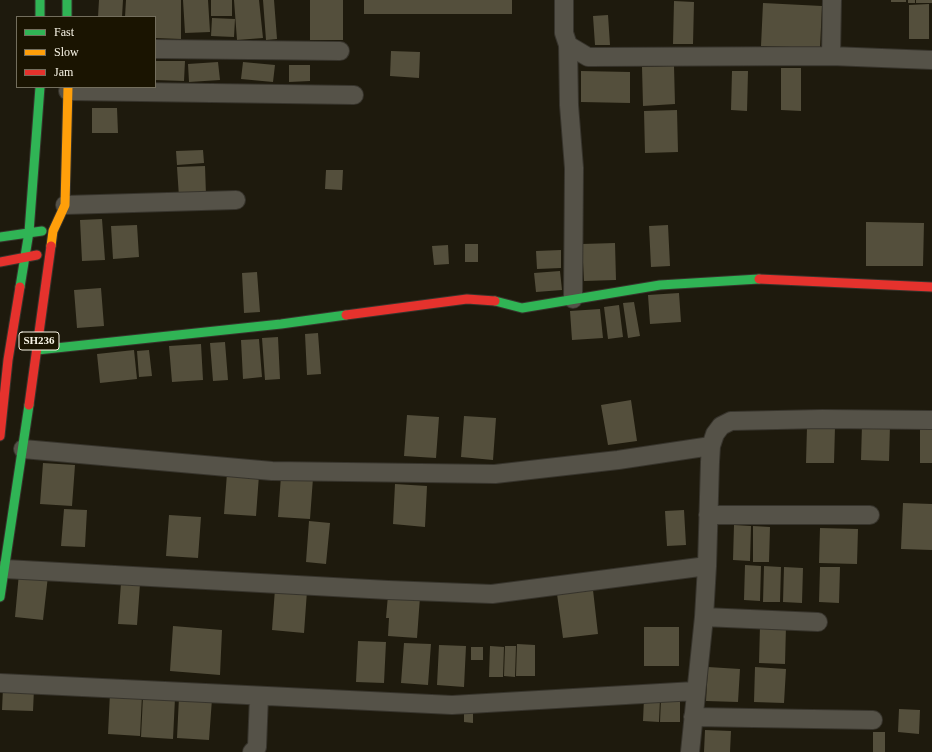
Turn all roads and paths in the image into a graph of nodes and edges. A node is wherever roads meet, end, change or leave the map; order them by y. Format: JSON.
{"nodes":[{"id":1,"x":40,"y":0,"type":"edge"},
{"id":2,"x":67,"y":0,"type":"edge"},
{"id":3,"x":564,"y":0,"type":"edge"},
{"id":4,"x":832,"y":0,"type":"edge"},
{"id":5,"x":40,"y":16,"type":"edge"},
{"id":6,"x":67,"y":16,"type":"edge"},
{"id":7,"x":568,"y":45,"type":"junction"},
{"id":8,"x":156,"y":49,"type":"edge"},
{"id":9,"x":340,"y":51,"type":"dead end"},
{"id":10,"x":831,"y":56,"type":"junction"},
{"id":11,"x":932,"y":60,"type":"edge"},
{"id":12,"x":40,"y":88,"type":"edge"},
{"id":13,"x":68,"y":89,"type":"edge"},
{"id":14,"x":354,"y":95,"type":"dead end"},
{"id":15,"x":236,"y":200,"type":"dead end"},
{"id":16,"x":65,"y":205,"type":"junction"},
{"id":17,"x":53,"y":231,"type":"junction"},
{"id":18,"x":29,"y":232,"type":"junction"},
{"id":19,"x":0,"y":237,"type":"edge"},
{"id":20,"x":50,"y":255,"type":"junction"},
{"id":21,"x":25,"y":256,"type":"junction"},
{"id":22,"x":0,"y":262,"type":"edge"},
{"id":23,"x":932,"y":287,"type":"edge"},
{"id":24,"x":573,"y":299,"type":"junction"},
{"id":25,"x":37,"y":350,"type":"junction"},
{"id":26,"x":4,"y":361,"type":"edge"},
{"id":27,"x":932,"y":420,"type":"edge"},
{"id":28,"x":0,"y":433,"type":"edge"},
{"id":29,"x":711,"y":446,"type":"junction"},
{"id":30,"x":23,"y":449,"type":"junction"},
{"id":31,"x":708,"y":515,"type":"junction"},
{"id":32,"x":870,"y":515,"type":"dead end"},
{"id":33,"x":707,"y":566,"type":"junction"},
{"id":34,"x":5,"y":568,"type":"junction"},
{"id":35,"x":0,"y":597,"type":"edge"},
{"id":36,"x":704,"y":617,"type":"junction"},
{"id":37,"x":818,"y":622,"type":"dead end"},
{"id":38,"x":0,"y":683,"type":"edge"},
{"id":39,"x":695,"y":691,"type":"junction"},
{"id":40,"x":259,"y":696,"type":"junction"},
{"id":41,"x":693,"y":717,"type":"junction"},
{"id":42,"x":873,"y":720,"type":"dead end"},
{"id":43,"x":252,"y":752,"type":"edge"},
{"id":44,"x":690,"y":752,"type":"edge"}],
"edges":[{"from":1,"to":5,"type":"main road"},
{"from":2,"to":6,"type":"main road"},
{"from":3,"to":7,"type":"street"},
{"from":4,"to":10,"type":"street"},
{"from":7,"to":10,"type":"street"},
{"from":7,"to":24,"type":"street"},
{"from":8,"to":9,"type":"street"},
{"from":10,"to":11,"type":"street"},
{"from":12,"to":18,"type":"main road","number":"SH236"},
{"from":13,"to":14,"type":"street"},
{"from":13,"to":16,"type":"main road","number":"SH236"},
{"from":15,"to":16,"type":"street"},
{"from":16,"to":17,"type":"main road","number":"SH236"},
{"from":17,"to":18,"type":"main road"},
{"from":17,"to":20,"type":"main road","number":"SH236"},
{"from":18,"to":19,"type":"main road"},
{"from":18,"to":21,"type":"main road","number":"SH236"},
{"from":20,"to":21,"type":"main road"},
{"from":20,"to":25,"type":"main road","number":"SH236"},
{"from":21,"to":22,"type":"main road"},
{"from":21,"to":26,"type":"main road","number":"SH236"},
{"from":23,"to":24,"type":"main road"},
{"from":24,"to":25,"type":"main road"},
{"from":25,"to":30,"type":"main road","number":"SH236"},
{"from":26,"to":28,"type":"main road","number":"SH236"},
{"from":27,"to":29,"type":"street"},
{"from":29,"to":30,"type":"street"},
{"from":29,"to":31,"type":"street"},
{"from":30,"to":34,"type":"main road","number":"SH236"},
{"from":31,"to":32,"type":"street"},
{"from":31,"to":33,"type":"street"},
{"from":33,"to":34,"type":"street"},
{"from":33,"to":36,"type":"street"},
{"from":34,"to":35,"type":"main road","number":"SH236"},
{"from":36,"to":37,"type":"street"},
{"from":36,"to":39,"type":"street"},
{"from":38,"to":40,"type":"street"},
{"from":39,"to":40,"type":"street"},
{"from":39,"to":41,"type":"street"},
{"from":40,"to":43,"type":"street"},
{"from":41,"to":42,"type":"street"},
{"from":41,"to":44,"type":"street"}]}
